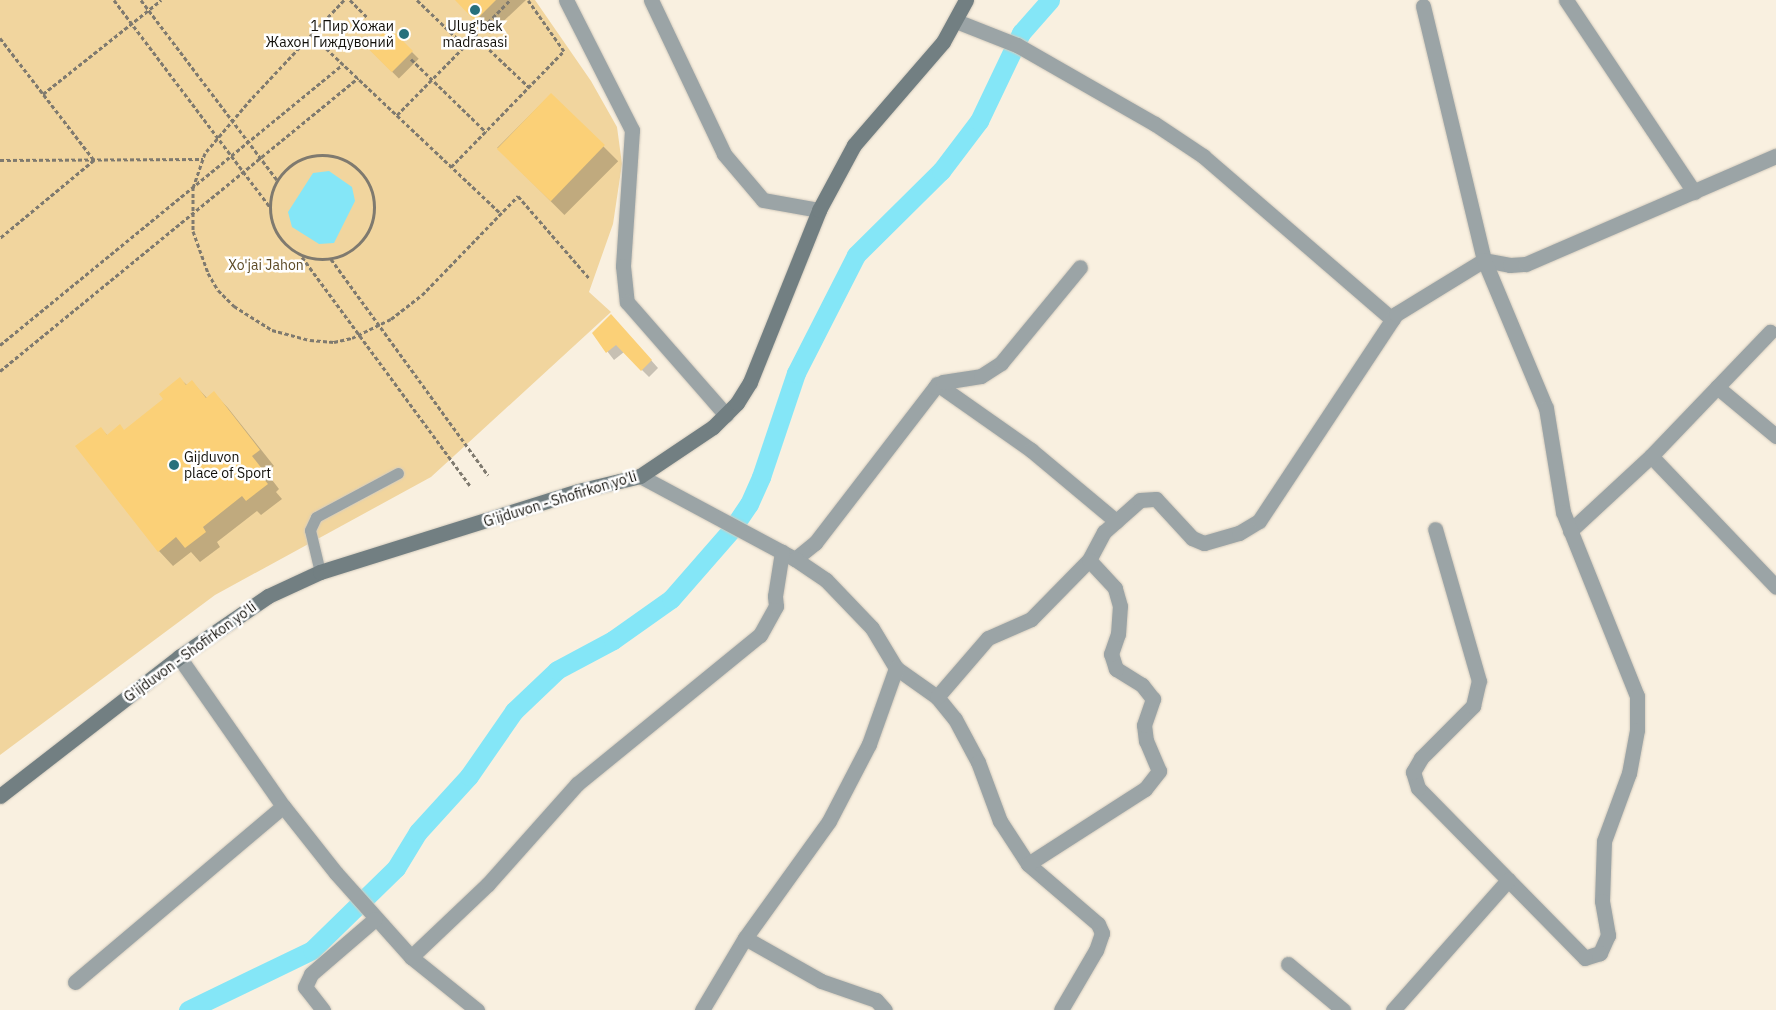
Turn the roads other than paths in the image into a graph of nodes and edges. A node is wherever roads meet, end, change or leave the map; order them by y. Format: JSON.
{"nodes":[{"id":1,"x":566,"y":0,"type":"edge"},
{"id":2,"x":651,"y":0,"type":"edge"},
{"id":3,"x":966,"y":0,"type":"edge"},
{"id":4,"x":1566,"y":0,"type":"edge"},
{"id":5,"x":1423,"y":6,"type":"dead end"},
{"id":6,"x":956,"y":21,"type":"junction"},
{"id":7,"x":1776,"y":156,"type":"edge"},
{"id":8,"x":1694,"y":192,"type":"junction"},
{"id":9,"x":819,"y":210,"type":"junction"},
{"id":10,"x":1484,"y":260,"type":"junction"},
{"id":11,"x":1080,"y":267,"type":"dead end"},
{"id":12,"x":1392,"y":319,"type":"junction"},
{"id":13,"x":1770,"y":332,"type":"dead end"},
{"id":14,"x":938,"y":384,"type":"junction"},
{"id":15,"x":1717,"y":387,"type":"junction"},
{"id":16,"x":726,"y":416,"type":"junction"},
{"id":17,"x":1776,"y":436,"type":"edge"},
{"id":18,"x":1651,"y":456,"type":"junction"},
{"id":19,"x":398,"y":473,"type":"dead end"},
{"id":20,"x":640,"y":476,"type":"junction"},
{"id":21,"x":1116,"y":521,"type":"junction"},
{"id":22,"x":1435,"y":529,"type":"dead end"},
{"id":23,"x":1570,"y":531,"type":"junction"},
{"id":24,"x":789,"y":555,"type":"junction"},
{"id":25,"x":1089,"y":560,"type":"junction"},
{"id":26,"x":320,"y":572,"type":"junction"},
{"id":27,"x":1776,"y":587,"type":"edge"},
{"id":28,"x":179,"y":657,"type":"junction"},
{"id":29,"x":896,"y":668,"type":"junction"},
{"id":30,"x":937,"y":697,"type":"junction"},
{"id":31,"x":0,"y":796,"type":"edge"},
{"id":32,"x":283,"y":806,"type":"junction"},
{"id":33,"x":1028,"y":864,"type":"junction"},
{"id":34,"x":1508,"y":880,"type":"junction"},
{"id":35,"x":372,"y":914,"type":"junction"},
{"id":36,"x":745,"y":938,"type":"junction"},
{"id":37,"x":411,"y":957,"type":"junction"},
{"id":38,"x":1288,"y":964,"type":"dead end"},
{"id":39,"x":75,"y":982,"type":"dead end"},
{"id":40,"x":323,"y":1010,"type":"edge"},
{"id":41,"x":477,"y":1010,"type":"edge"},
{"id":42,"x":702,"y":1010,"type":"edge"},
{"id":43,"x":885,"y":1010,"type":"edge"},
{"id":44,"x":1060,"y":1010,"type":"edge"},
{"id":45,"x":1343,"y":1010,"type":"edge"},
{"id":46,"x":1393,"y":1010,"type":"edge"}],
"edges":[{"from":1,"to":16,"type":"street"},
{"from":2,"to":9,"type":"street"},
{"from":3,"to":6,"type":"main road","name":"G'ijduvon - Shofirkon yo'li"},
{"from":4,"to":8,"type":"street"},
{"from":5,"to":10,"type":"street"},
{"from":6,"to":9,"type":"main road","name":"G'ijduvon - Shofirkon yo'li"},
{"from":6,"to":12,"type":"street"},
{"from":7,"to":8,"type":"street"},
{"from":8,"to":10,"type":"street"},
{"from":9,"to":16,"type":"main road","name":"G'ijduvon - Shofirkon yo'li"},
{"from":10,"to":12,"type":"street"},
{"from":10,"to":23,"type":"street"},
{"from":11,"to":14,"type":"street"},
{"from":12,"to":21,"type":"street"},
{"from":13,"to":15,"type":"street"},
{"from":14,"to":21,"type":"street"},
{"from":14,"to":24,"type":"street"},
{"from":15,"to":17,"type":"street"},
{"from":15,"to":18,"type":"street"},
{"from":16,"to":20,"type":"main road","name":"G'ijduvon - Shofirkon yo'li"},
{"from":18,"to":23,"type":"street"},
{"from":18,"to":27,"type":"street"},
{"from":19,"to":26,"type":"lane"},
{"from":20,"to":24,"type":"street"},
{"from":20,"to":26,"type":"main road","name":"G'ijduvon - Shofirkon yo'li"},
{"from":21,"to":25,"type":"street"},
{"from":22,"to":34,"type":"street"},
{"from":23,"to":34,"type":"street"},
{"from":24,"to":29,"type":"street"},
{"from":24,"to":37,"type":"street"},
{"from":25,"to":30,"type":"street"},
{"from":25,"to":33,"type":"street"},
{"from":26,"to":28,"type":"main road","name":"G'ijduvon - Shofirkon yo'li"},
{"from":28,"to":31,"type":"main road","name":"G'ijduvon - Shofirkon yo'li"},
{"from":28,"to":32,"type":"street"},
{"from":29,"to":30,"type":"street"},
{"from":29,"to":36,"type":"street"},
{"from":30,"to":33,"type":"street"},
{"from":32,"to":35,"type":"street"},
{"from":32,"to":39,"type":"street"},
{"from":33,"to":44,"type":"street"},
{"from":34,"to":46,"type":"street"},
{"from":35,"to":37,"type":"street"},
{"from":35,"to":40,"type":"street"},
{"from":36,"to":42,"type":"street"},
{"from":36,"to":43,"type":"street"},
{"from":37,"to":41,"type":"street"},
{"from":38,"to":45,"type":"street"}]}
